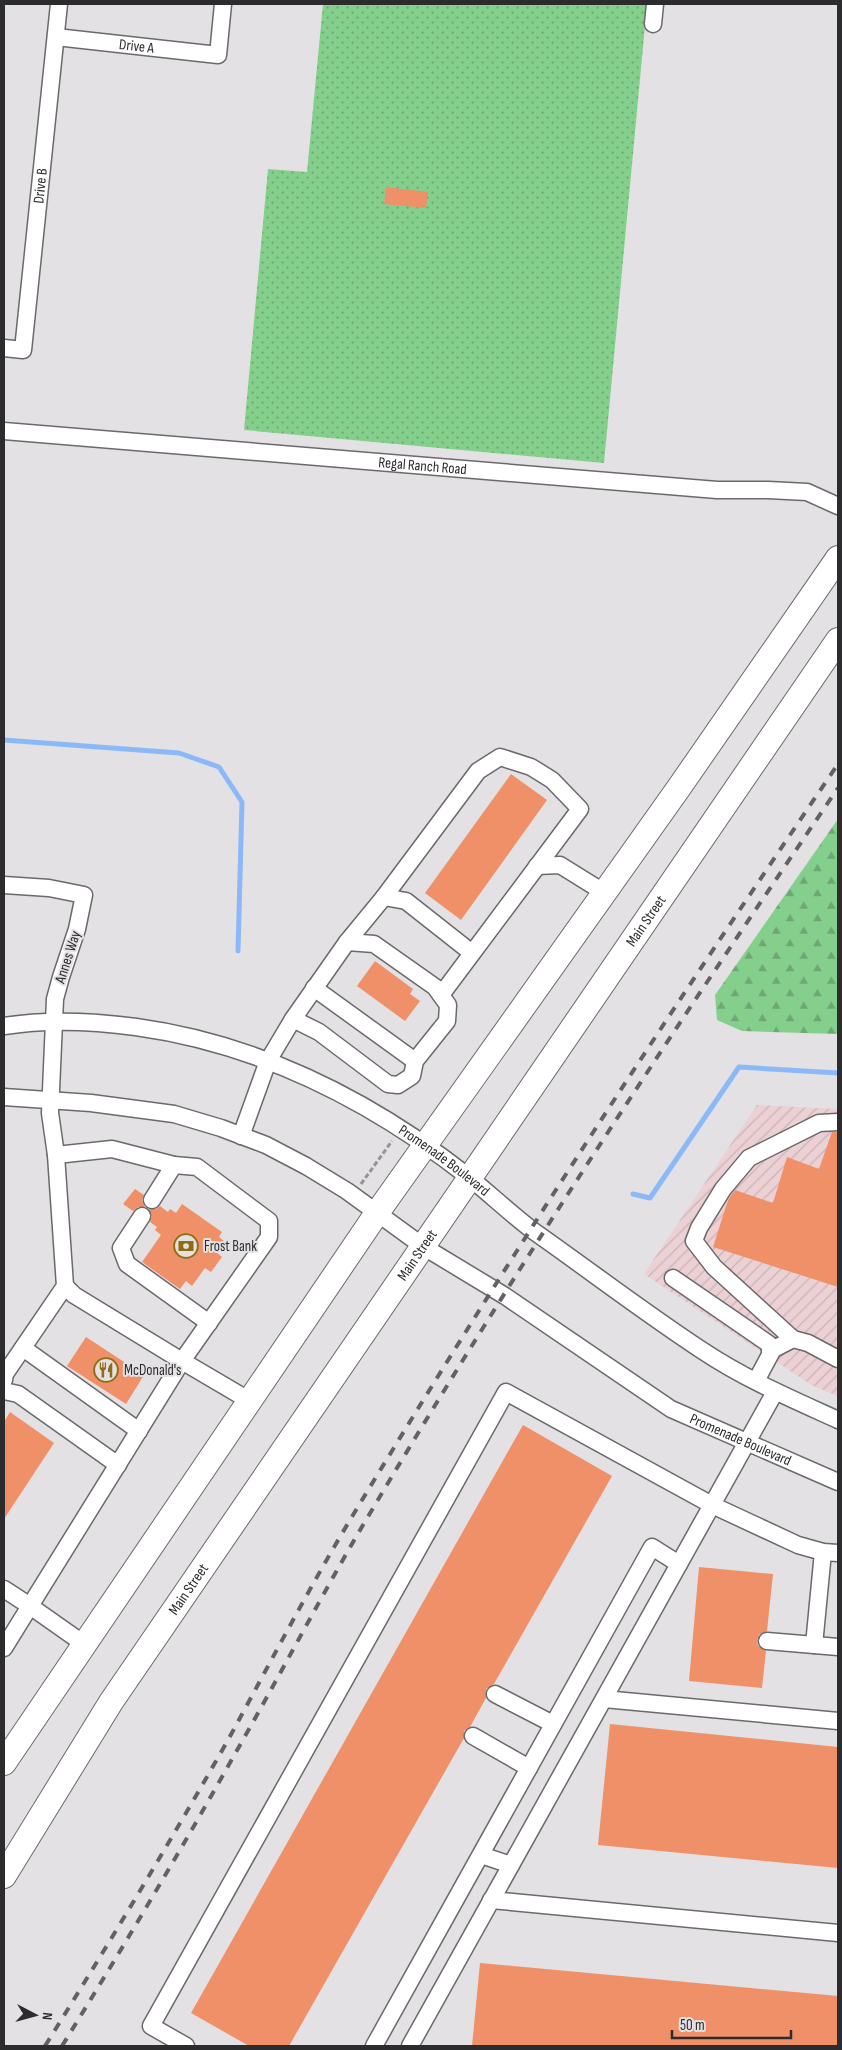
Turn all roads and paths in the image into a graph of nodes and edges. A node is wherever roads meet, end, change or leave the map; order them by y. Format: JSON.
{"nodes":[{"id":1,"x":59,"y":4,"type":"edge"},
{"id":2,"x":223,"y":4,"type":"edge"},
{"id":3,"x":655,"y":4,"type":"edge"},
{"id":4,"x":653,"y":24,"type":"dead end"},
{"id":5,"x":56,"y":37,"type":"junction"},
{"id":6,"x":4,"y":348,"type":"edge"},
{"id":7,"x":4,"y":432,"type":"edge"},
{"id":8,"x":838,"y":506,"type":"edge"},
{"id":9,"x":838,"y":558,"type":"edge"},
{"id":10,"x":838,"y":640,"type":"edge"},
{"id":11,"x":537,"y":866,"type":"junction"},
{"id":12,"x":4,"y":885,"type":"edge"},
{"id":13,"x":605,"y":893,"type":"junction"},
{"id":14,"x":384,"y":897,"type":"junction"},
{"id":15,"x":348,"y":942,"type":"junction"},
{"id":16,"x":472,"y":954,"type":"junction"},
{"id":17,"x":314,"y":988,"type":"junction"},
{"id":18,"x":441,"y":995,"type":"junction"},
{"id":19,"x":294,"y":1019,"type":"junction"},
{"id":20,"x":54,"y":1021,"type":"junction"},
{"id":21,"x":4,"y":1026,"type":"edge"},
{"id":22,"x":415,"y":1061,"type":"junction"},
{"id":23,"x":268,"y":1062,"type":"junction"},
{"id":24,"x":4,"y":1097,"type":"edge"},
{"id":25,"x":50,"y":1099,"type":"junction"},
{"id":26,"x":838,"y":1122,"type":"edge"},
{"id":27,"x":241,"y":1136,"type":"junction"},
{"id":28,"x":392,"y":1140,"type":"dead end"},
{"id":29,"x":426,"y":1146,"type":"junction"},
{"id":30,"x":56,"y":1155,"type":"junction"},
{"id":31,"x":174,"y":1165,"type":"junction"},
{"id":32,"x":470,"y":1178,"type":"junction"},
{"id":33,"x":361,"y":1184,"type":"dead end"},
{"id":34,"x":152,"y":1200,"type":"dead end"},
{"id":35,"x":377,"y":1213,"type":"junction"},
{"id":36,"x":142,"y":1216,"type":"dead end"},
{"id":37,"x":424,"y":1247,"type":"junction"},
{"id":38,"x":672,"y":1278,"type":"dead end"},
{"id":39,"x":65,"y":1286,"type":"junction"},
{"id":40,"x":209,"y":1323,"type":"junction"},
{"id":41,"x":793,"y":1339,"type":"junction"},
{"id":42,"x":23,"y":1348,"type":"junction"},
{"id":43,"x":770,"y":1351,"type":"junction"},
{"id":44,"x":838,"y":1359,"type":"edge"},
{"id":45,"x":182,"y":1362,"type":"junction"},
{"id":46,"x":4,"y":1380,"type":"edge"},
{"id":47,"x":756,"y":1381,"type":"junction"},
{"id":48,"x":4,"y":1391,"type":"edge"},
{"id":49,"x":775,"y":1392,"type":"junction"},
{"id":50,"x":250,"y":1401,"type":"junction"},
{"id":51,"x":838,"y":1420,"type":"edge"},
{"id":52,"x":139,"y":1431,"type":"junction"},
{"id":53,"x":747,"y":1443,"type":"junction"},
{"id":54,"x":118,"y":1465,"type":"junction"},
{"id":55,"x":838,"y":1482,"type":"edge"},
{"id":56,"x":712,"y":1505,"type":"junction"},
{"id":57,"x":831,"y":1552,"type":"edge"},
{"id":58,"x":679,"y":1564,"type":"junction"},
{"id":59,"x":4,"y":1589,"type":"edge"},
{"id":60,"x":30,"y":1606,"type":"junction"},
{"id":61,"x":6,"y":1637,"type":"edge"},
{"id":62,"x":767,"y":1641,"type":"dead end"},
{"id":63,"x":84,"y":1644,"type":"junction"},
{"id":64,"x":814,"y":1645,"type":"junction"},
{"id":65,"x":838,"y":1647,"type":"edge"},
{"id":66,"x":495,"y":1694,"type":"dead end"},
{"id":67,"x":604,"y":1699,"type":"junction"},
{"id":68,"x":838,"y":1721,"type":"edge"},
{"id":69,"x":553,"y":1724,"type":"junction"},
{"id":70,"x":474,"y":1736,"type":"dead end"},
{"id":71,"x":4,"y":1763,"type":"edge"},
{"id":72,"x":528,"y":1768,"type":"junction"},
{"id":73,"x":481,"y":1854,"type":"junction"},
{"id":74,"x":511,"y":1865,"type":"junction"},
{"id":75,"x":4,"y":1876,"type":"edge"},
{"id":76,"x":491,"y":1900,"type":"junction"},
{"id":77,"x":838,"y":1933,"type":"edge"},
{"id":78,"x":186,"y":2046,"type":"edge"},
{"id":79,"x":374,"y":2046,"type":"edge"},
{"id":80,"x":410,"y":2046,"type":"edge"}],
"edges":[{"from":1,"to":5,"type":"street","name":"Drive B"},
{"from":2,"to":5,"type":"street","name":"Drive A"},
{"from":3,"to":4,"type":"street"},
{"from":5,"to":6,"type":"street","name":"Drive B"},
{"from":7,"to":8,"type":"street","name":"Regal Ranch Road"},
{"from":9,"to":13,"type":"highway"},
{"from":10,"to":32,"type":"highway","name":"Main Street"},
{"from":11,"to":13,"type":"street"},
{"from":11,"to":14,"type":"street"},
{"from":11,"to":16,"type":"street"},
{"from":12,"to":20,"type":"street","name":"Annes Way"},
{"from":13,"to":29,"type":"highway"},
{"from":14,"to":15,"type":"street"},
{"from":14,"to":16,"type":"street"},
{"from":15,"to":17,"type":"street"},
{"from":15,"to":18,"type":"street"},
{"from":16,"to":18,"type":"street"},
{"from":17,"to":19,"type":"street"},
{"from":17,"to":22,"type":"street"},
{"from":18,"to":22,"type":"street"},
{"from":19,"to":22,"type":"street"},
{"from":19,"to":23,"type":"street"},
{"from":20,"to":21,"type":"street","name":"Promenade Boulevard"},
{"from":20,"to":23,"type":"street","name":"Promenade Boulevard"},
{"from":20,"to":25,"type":"street","name":"Annes Way"},
{"from":23,"to":27,"type":"street"},
{"from":23,"to":29,"type":"street","name":"Promenade Boulevard"},
{"from":24,"to":25,"type":"street","name":"Promenade Boulevard"},
{"from":25,"to":27,"type":"street","name":"Promenade Boulevard"},
{"from":25,"to":30,"type":"street","name":"Annes Way"},
{"from":26,"to":41,"type":"street"},
{"from":27,"to":35,"type":"street","name":"Promenade Boulevard"},
{"from":28,"to":33,"type":"path"},
{"from":29,"to":32,"type":"street","name":"Promenade Boulevard"},
{"from":29,"to":35,"type":"highway"},
{"from":30,"to":31,"type":"street"},
{"from":30,"to":39,"type":"street","name":"Annes Way"},
{"from":31,"to":34,"type":"street"},
{"from":31,"to":40,"type":"street"},
{"from":32,"to":37,"type":"highway","name":"Main Street"},
{"from":32,"to":47,"type":"street","name":"Promenade Boulevard"},
{"from":35,"to":37,"type":"street","name":"Promenade Boulevard"},
{"from":35,"to":50,"type":"highway"},
{"from":36,"to":40,"type":"street"},
{"from":37,"to":53,"type":"street","name":"Promenade Boulevard"},
{"from":37,"to":75,"type":"highway","name":"Main Street"},
{"from":38,"to":43,"type":"street"},
{"from":39,"to":42,"type":"street"},
{"from":39,"to":45,"type":"street"},
{"from":40,"to":45,"type":"street"},
{"from":41,"to":43,"type":"street"},
{"from":41,"to":44,"type":"street"},
{"from":42,"to":46,"type":"street"},
{"from":42,"to":52,"type":"street"},
{"from":43,"to":47,"type":"street"},
{"from":45,"to":50,"type":"street"},
{"from":45,"to":52,"type":"street"},
{"from":47,"to":49,"type":"street","name":"Promenade Boulevard"},
{"from":48,"to":54,"type":"street"},
{"from":49,"to":51,"type":"street","name":"Promenade Boulevard"},
{"from":49,"to":53,"type":"street"},
{"from":50,"to":63,"type":"highway"},
{"from":52,"to":54,"type":"street"},
{"from":53,"to":55,"type":"street","name":"Promenade Boulevard"},
{"from":53,"to":56,"type":"street"},
{"from":54,"to":60,"type":"street"},
{"from":56,"to":57,"type":"street"},
{"from":56,"to":58,"type":"street"},
{"from":56,"to":78,"type":"street"},
{"from":57,"to":64,"type":"street"},
{"from":58,"to":67,"type":"street"},
{"from":58,"to":69,"type":"street"},
{"from":59,"to":60,"type":"street"},
{"from":60,"to":61,"type":"street"},
{"from":60,"to":63,"type":"street"},
{"from":62,"to":64,"type":"street"},
{"from":63,"to":71,"type":"highway"},
{"from":64,"to":65,"type":"street"},
{"from":66,"to":69,"type":"street"},
{"from":67,"to":68,"type":"street"},
{"from":67,"to":74,"type":"street"},
{"from":69,"to":72,"type":"street"},
{"from":70,"to":72,"type":"street"},
{"from":72,"to":73,"type":"street"},
{"from":73,"to":74,"type":"street"},
{"from":73,"to":79,"type":"street"},
{"from":74,"to":76,"type":"street"},
{"from":76,"to":77,"type":"street"},
{"from":76,"to":80,"type":"street"}]}
